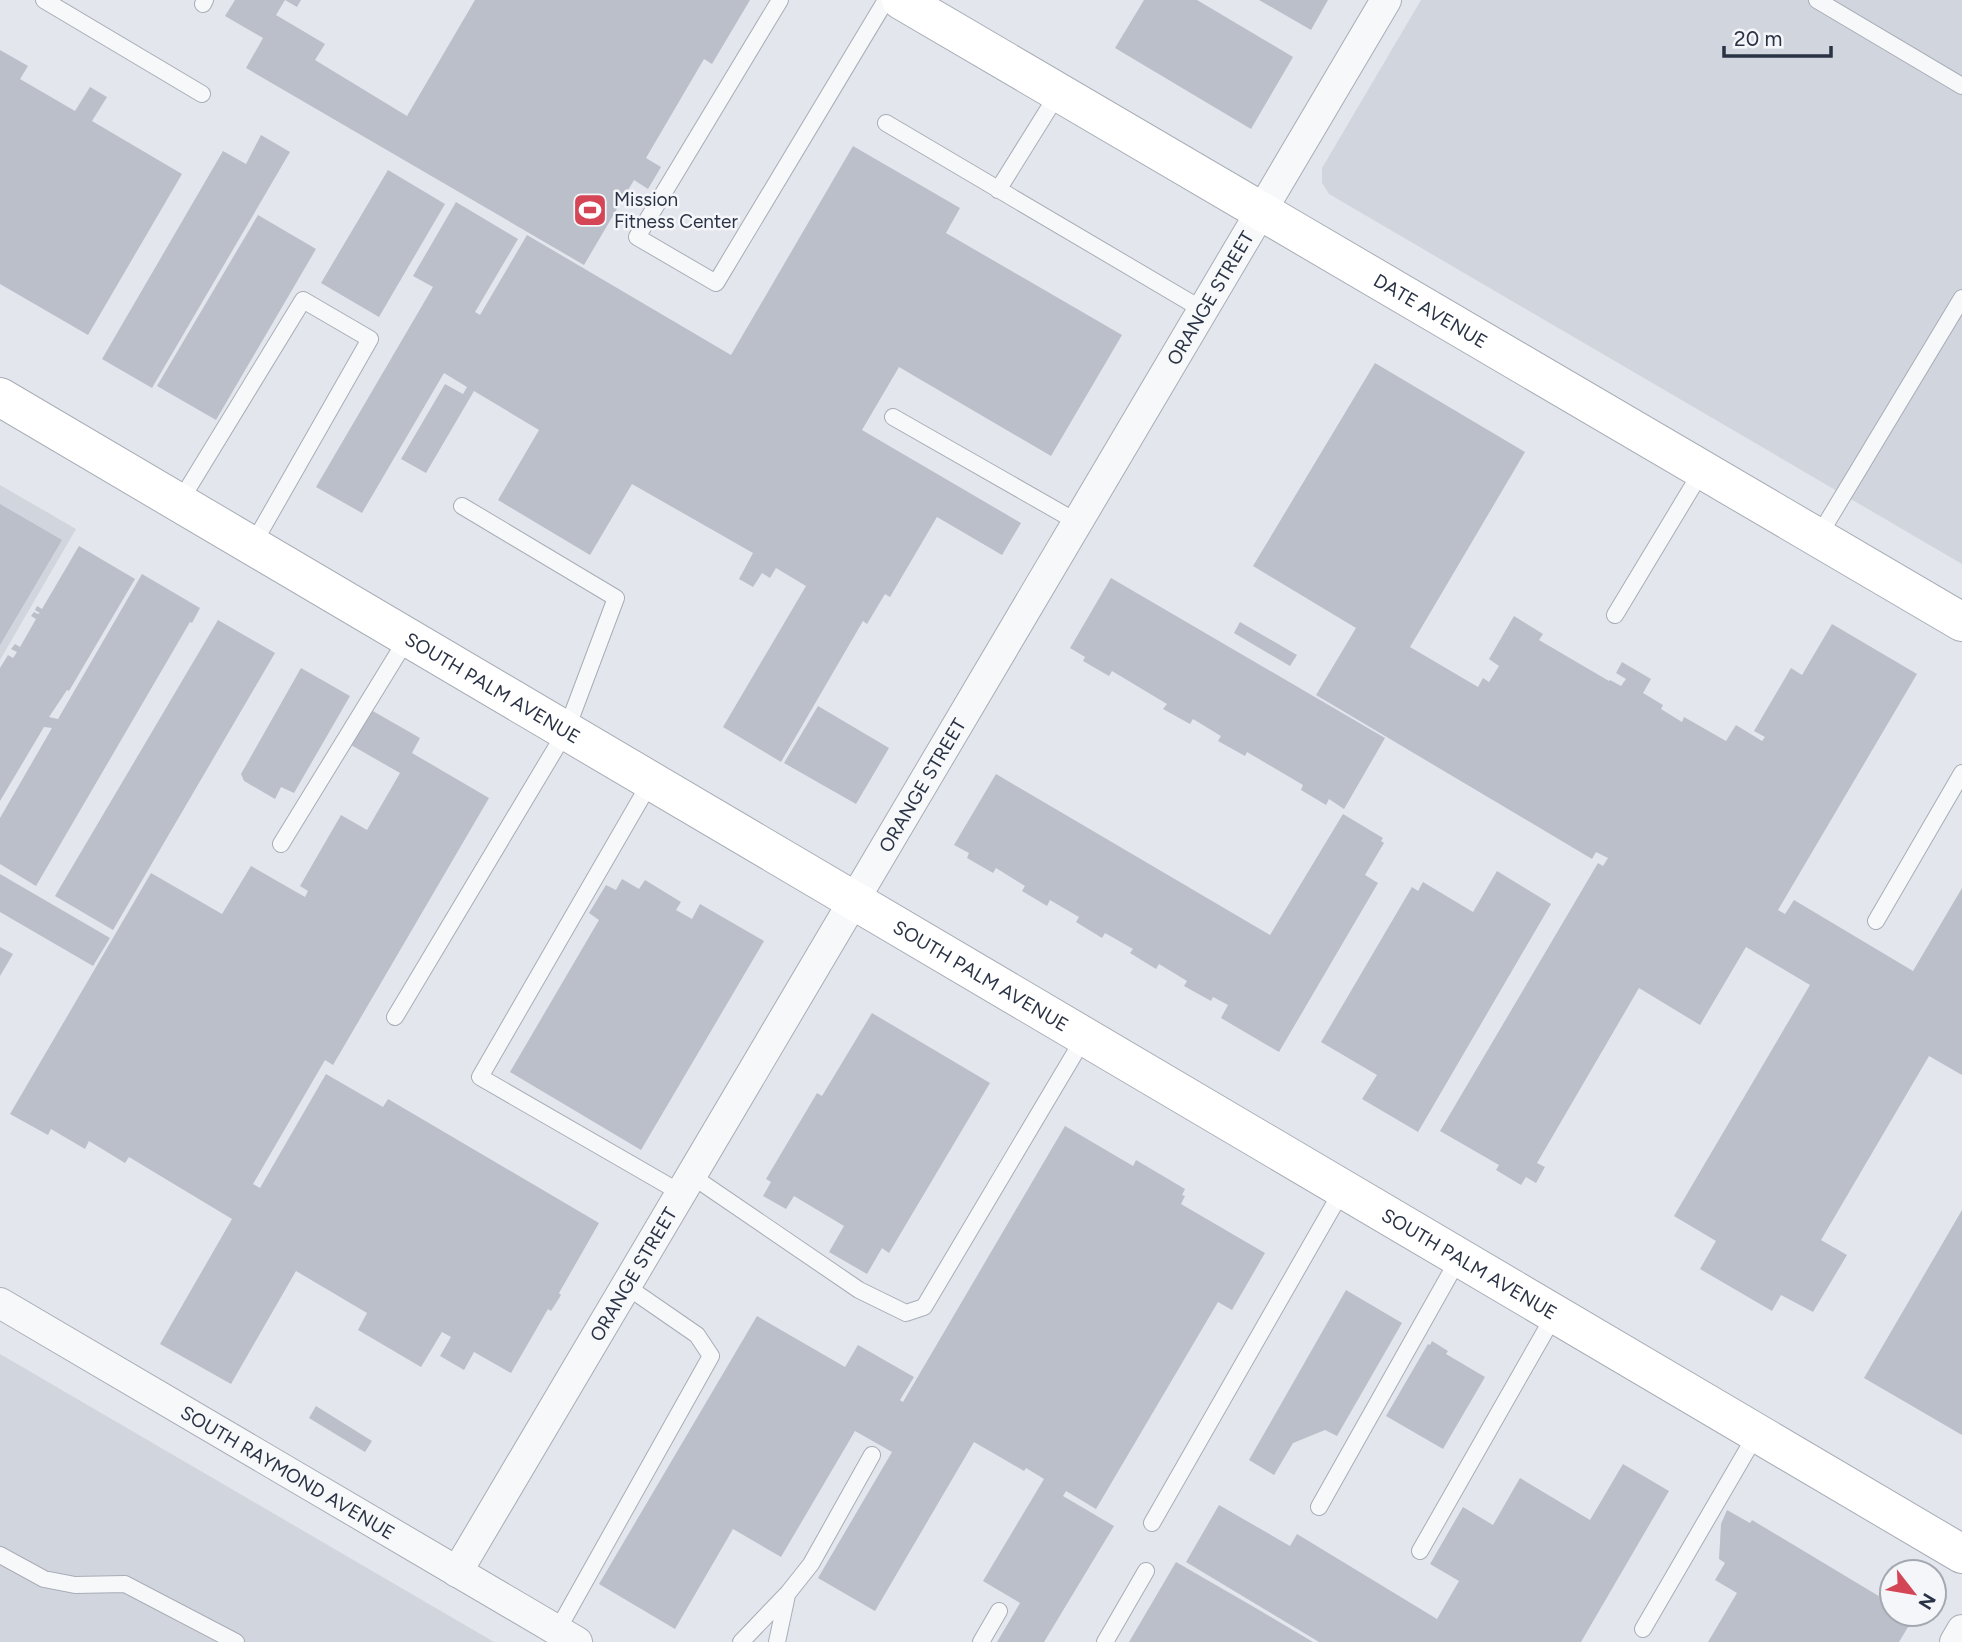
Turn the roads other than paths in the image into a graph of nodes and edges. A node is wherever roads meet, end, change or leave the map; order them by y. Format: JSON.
{"nodes":[{"id":1,"x":44,"y":0,"type":"edge"},
{"id":2,"x":780,"y":0,"type":"edge"},
{"id":3,"x":886,"y":0,"type":"edge"},
{"id":4,"x":901,"y":0,"type":"edge"},
{"id":5,"x":1386,"y":0,"type":"edge"},
{"id":6,"x":1817,"y":0,"type":"edge"},
{"id":7,"x":1962,"y":86,"type":"edge"},
{"id":8,"x":1059,"y":92,"type":"junction"},
{"id":9,"x":202,"y":94,"type":"dead end"},
{"id":10,"x":886,"y":123,"type":"dead end"},
{"id":11,"x":998,"y":190,"type":"junction"},
{"id":12,"x":1261,"y":211,"type":"junction"},
{"id":13,"x":1962,"y":298,"type":"edge"},
{"id":14,"x":1203,"y":310,"type":"junction"},
{"id":15,"x":0,"y":397,"type":"edge"},
{"id":16,"x":893,"y":417,"type":"dead end"},
{"id":17,"x":1703,"y":470,"type":"junction"},
{"id":18,"x":179,"y":503,"type":"junction"},
{"id":19,"x":463,"y":506,"type":"dead end"},
{"id":20,"x":1077,"y":522,"type":"junction"},
{"id":21,"x":1818,"y":537,"type":"junction"},
{"id":22,"x":252,"y":546,"type":"junction"},
{"id":23,"x":1615,"y":615,"type":"dead end"},
{"id":24,"x":1962,"y":622,"type":"edge"},
{"id":25,"x":408,"y":637,"type":"junction"},
{"id":26,"x":566,"y":730,"type":"junction"},
{"id":27,"x":1962,"y":773,"type":"edge"},
{"id":28,"x":651,"y":781,"type":"junction"},
{"id":29,"x":281,"y":844,"type":"dead end"},
{"id":30,"x":854,"y":901,"type":"junction"},
{"id":31,"x":1876,"y":921,"type":"dead end"},
{"id":32,"x":395,"y":1017,"type":"dead end"},
{"id":33,"x":1085,"y":1036,"type":"junction"},
{"id":34,"x":686,"y":1184,"type":"junction"},
{"id":35,"x":1343,"y":1189,"type":"junction"},
{"id":36,"x":1460,"y":1258,"type":"junction"},
{"id":37,"x":626,"y":1286,"type":"junction"},
{"id":38,"x":1,"y":1306,"type":"edge"},
{"id":39,"x":1555,"y":1314,"type":"junction"},
{"id":40,"x":1756,"y":1433,"type":"junction"},
{"id":41,"x":872,"y":1455,"type":"dead end"},
{"id":42,"x":1319,"y":1507,"type":"dead end"},
{"id":43,"x":1152,"y":1523,"type":"dead end"},
{"id":44,"x":1420,"y":1551,"type":"dead end"},
{"id":45,"x":1962,"y":1554,"type":"edge"},
{"id":46,"x":0,"y":1555,"type":"edge"},
{"id":47,"x":1146,"y":1571,"type":"dead end"},
{"id":48,"x":457,"y":1572,"type":"junction"},
{"id":49,"x":788,"y":1593,"type":"junction"},
{"id":50,"x":999,"y":1611,"type":"dead end"},
{"id":51,"x":1643,"y":1629,"type":"dead end"},
{"id":52,"x":1962,"y":1630,"type":"edge"},
{"id":53,"x":567,"y":1636,"type":"edge"},
{"id":54,"x":236,"y":1642,"type":"edge"},
{"id":55,"x":741,"y":1642,"type":"edge"},
{"id":56,"x":777,"y":1642,"type":"edge"},
{"id":57,"x":981,"y":1642,"type":"edge"},
{"id":58,"x":1105,"y":1642,"type":"edge"},
{"id":59,"x":1955,"y":1642,"type":"edge"}],
"edges":[{"from":1,"to":9,"type":"lane"},
{"from":2,"to":3,"type":"lane"},
{"from":4,"to":8,"type":"street","name":"DATE AVENUE"},
{"from":5,"to":12,"type":"street","name":"ORANGE STREET"},
{"from":6,"to":7,"type":"lane"},
{"from":8,"to":11,"type":"lane"},
{"from":8,"to":12,"type":"street","name":"DATE AVENUE"},
{"from":10,"to":11,"type":"lane"},
{"from":11,"to":14,"type":"lane"},
{"from":12,"to":14,"type":"street","name":"ORANGE STREET"},
{"from":12,"to":17,"type":"street","name":"DATE AVENUE"},
{"from":13,"to":21,"type":"lane"},
{"from":14,"to":20,"type":"street","name":"ORANGE STREET"},
{"from":15,"to":18,"type":"street","name":"SOUTH PALM AVENUE"},
{"from":16,"to":20,"type":"lane"},
{"from":17,"to":21,"type":"street","name":"DATE AVENUE"},
{"from":17,"to":23,"type":"lane"},
{"from":18,"to":22,"type":"street","name":"SOUTH PALM AVENUE"},
{"from":18,"to":22,"type":"lane"},
{"from":19,"to":26,"type":"lane"},
{"from":20,"to":30,"type":"street","name":"ORANGE STREET"},
{"from":21,"to":24,"type":"street","name":"DATE AVENUE"},
{"from":22,"to":25,"type":"street","name":"SOUTH PALM AVENUE"},
{"from":25,"to":26,"type":"street","name":"SOUTH PALM AVENUE"},
{"from":25,"to":29,"type":"lane"},
{"from":26,"to":28,"type":"street","name":"SOUTH PALM AVENUE"},
{"from":26,"to":32,"type":"lane"},
{"from":27,"to":31,"type":"lane"},
{"from":28,"to":30,"type":"street","name":"SOUTH PALM AVENUE"},
{"from":28,"to":34,"type":"lane"},
{"from":30,"to":33,"type":"street","name":"SOUTH PALM AVENUE"},
{"from":30,"to":34,"type":"street","name":"ORANGE STREET"},
{"from":33,"to":34,"type":"lane"},
{"from":33,"to":35,"type":"street","name":"SOUTH PALM AVENUE"},
{"from":34,"to":37,"type":"street","name":"ORANGE STREET"},
{"from":35,"to":36,"type":"street","name":"SOUTH PALM AVENUE"},
{"from":35,"to":43,"type":"lane"},
{"from":36,"to":39,"type":"street","name":"SOUTH PALM AVENUE"},
{"from":36,"to":42,"type":"lane"},
{"from":37,"to":48,"type":"street","name":"ORANGE STREET"},
{"from":37,"to":53,"type":"lane"},
{"from":38,"to":48,"type":"street","name":"SOUTH RAYMOND AVENUE"},
{"from":39,"to":40,"type":"street","name":"SOUTH PALM AVENUE"},
{"from":39,"to":44,"type":"lane"},
{"from":40,"to":45,"type":"street","name":"SOUTH PALM AVENUE"},
{"from":40,"to":51,"type":"lane"},
{"from":41,"to":49,"type":"lane"},
{"from":46,"to":54,"type":"lane"},
{"from":47,"to":58,"type":"lane"},
{"from":48,"to":53,"type":"street","name":"SOUTH RAYMOND AVENUE"},
{"from":49,"to":55,"type":"lane"},
{"from":49,"to":56,"type":"lane"},
{"from":50,"to":57,"type":"lane"},
{"from":52,"to":59,"type":"street"}]}
